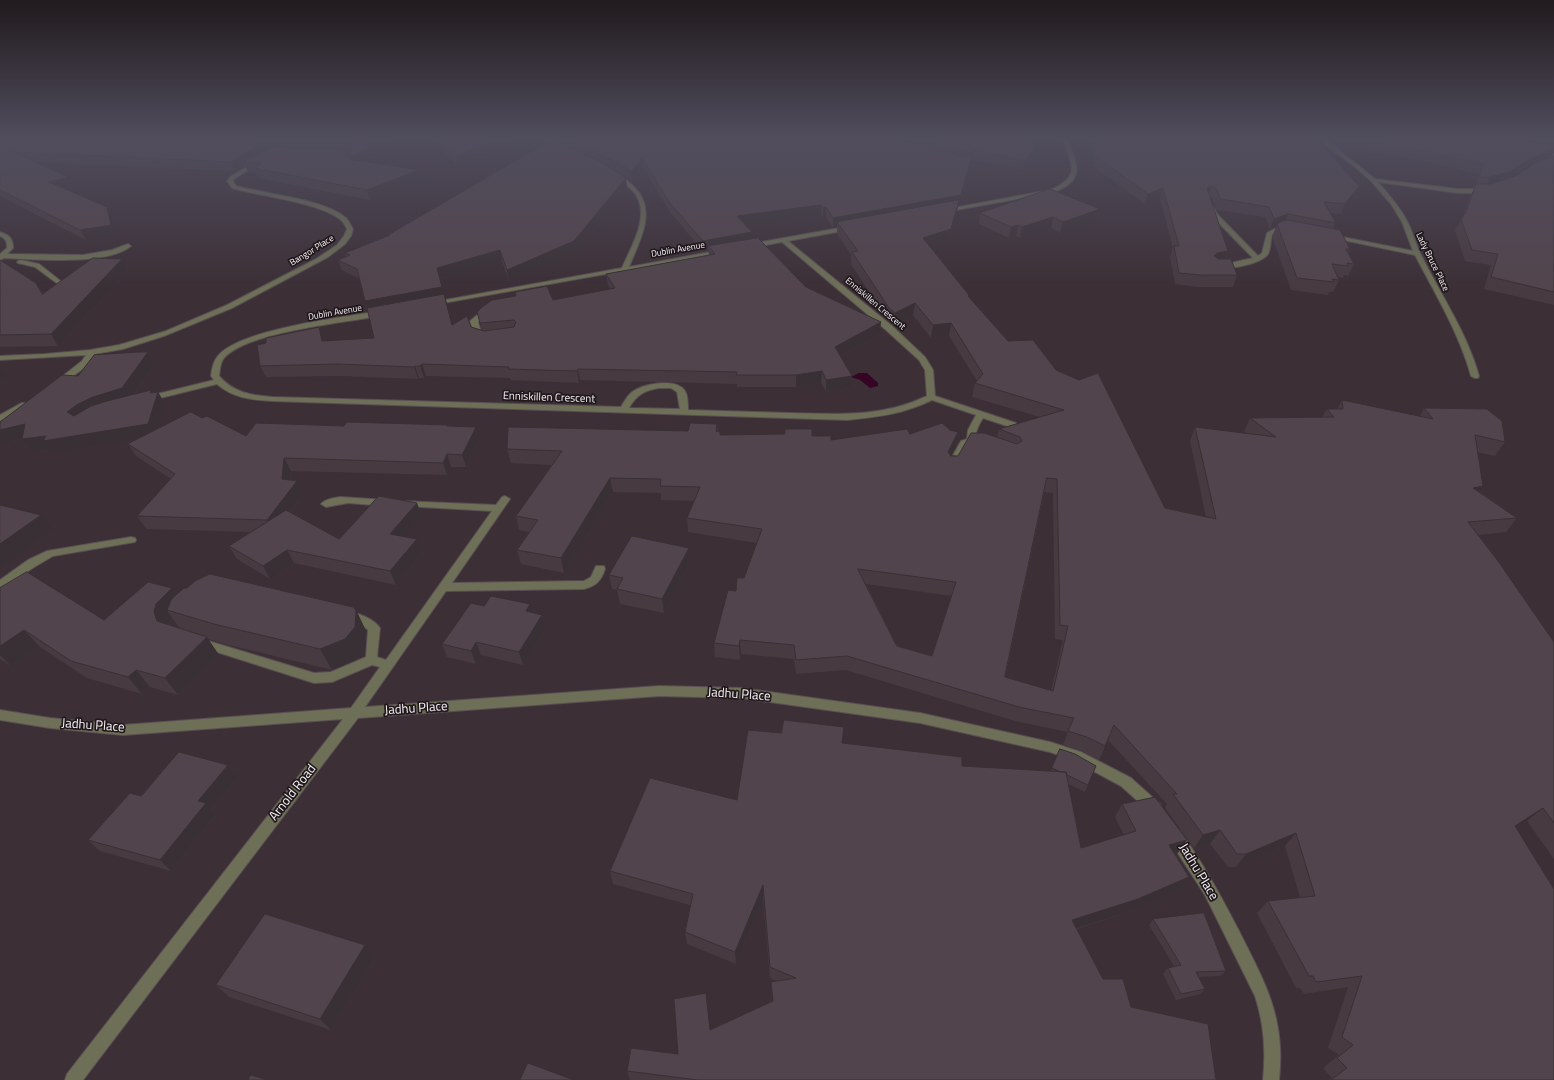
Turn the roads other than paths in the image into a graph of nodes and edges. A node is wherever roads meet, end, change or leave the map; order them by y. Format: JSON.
{"nodes":[{"id":1,"x":238,"y":188,"type":"edge"},
{"id":2,"x":634,"y":188,"type":"edge"},
{"id":3,"x":1058,"y":188,"type":"edge"},
{"id":4,"x":1380,"y":188,"type":"edge"},
{"id":5,"x":1444,"y":188,"type":"edge"},
{"id":6,"x":1493,"y":189,"type":"edge"},
{"id":7,"x":1208,"y":199,"type":"edge"},
{"id":8,"x":936,"y":212,"type":"edge"},
{"id":9,"x":859,"y":226,"type":"edge"},
{"id":10,"x":1294,"y":230,"type":"edge"},
{"id":11,"x":0,"y":234,"type":"edge"},
{"id":12,"x":1323,"y":235,"type":"edge"},
{"id":13,"x":783,"y":240,"type":"junction"},
{"id":14,"x":128,"y":246,"type":"dead end"},
{"id":15,"x":745,"y":247,"type":"edge"},
{"id":16,"x":730,"y":250,"type":"edge"},
{"id":17,"x":1417,"y":254,"type":"junction"},
{"id":18,"x":1,"y":258,"type":"edge"},
{"id":19,"x":1257,"y":259,"type":"junction"},
{"id":20,"x":1214,"y":267,"type":"edge"},
{"id":21,"x":625,"y":269,"type":"junction"},
{"id":22,"x":60,"y":283,"type":"edge"},
{"id":23,"x":500,"y":292,"type":"junction"},
{"id":24,"x":502,"y":301,"type":"edge"},
{"id":25,"x":427,"y":305,"type":"edge"},
{"id":26,"x":496,"y":307,"type":"edge"},
{"id":27,"x":391,"y":312,"type":"edge"},
{"id":28,"x":490,"y":338,"type":"edge"},
{"id":29,"x":93,"y":352,"type":"junction"},
{"id":30,"x":0,"y":358,"type":"edge"},
{"id":31,"x":1475,"y":376,"type":"dead end"},
{"id":32,"x":219,"y":381,"type":"junction"},
{"id":33,"x":51,"y":388,"type":"edge"},
{"id":34,"x":931,"y":397,"type":"junction"},
{"id":35,"x":33,"y":400,"type":"edge"},
{"id":36,"x":142,"y":401,"type":"edge"},
{"id":37,"x":623,"y":411,"type":"junction"},
{"id":38,"x":684,"y":413,"type":"junction"},
{"id":39,"x":982,"y":414,"type":"junction"},
{"id":40,"x":0,"y":418,"type":"edge"},
{"id":41,"x":1012,"y":425,"type":"edge"},
{"id":42,"x":971,"y":440,"type":"junction"},
{"id":43,"x":991,"y":446,"type":"edge"},
{"id":44,"x":952,"y":466,"type":"edge"},
{"id":45,"x":326,"y":504,"type":"dead end"},
{"id":46,"x":131,"y":540,"type":"dead end"},
{"id":47,"x":600,"y":569,"type":"dead end"},
{"id":48,"x":0,"y":585,"type":"edge"},
{"id":49,"x":444,"y":587,"type":"junction"},
{"id":50,"x":336,"y":614,"type":"edge"},
{"id":51,"x":190,"y":640,"type":"edge"},
{"id":52,"x":371,"y":660,"type":"junction"},
{"id":53,"x":388,"y":665,"type":"junction"},
{"id":54,"x":354,"y":714,"type":"junction"},
{"id":55,"x":0,"y":716,"type":"edge"},
{"id":56,"x":73,"y":1080,"type":"edge"},
{"id":57,"x":1271,"y":1080,"type":"edge"}],
"edges":[{"from":1,"to":29,"type":"street","name":"Bangor Place"},
{"from":2,"to":21,"type":"street"},
{"from":3,"to":8,"type":"street"},
{"from":4,"to":17,"type":"street","name":"Lady Bruce Place"},
{"from":5,"to":6,"type":"street"},
{"from":7,"to":19,"type":"street"},
{"from":9,"to":13,"type":"street"},
{"from":10,"to":19,"type":"street"},
{"from":11,"to":18,"type":"street"},
{"from":12,"to":17,"type":"street"},
{"from":13,"to":15,"type":"street"},
{"from":13,"to":34,"type":"street","name":"Enniskillen Crescent"},
{"from":14,"to":18,"type":"street"},
{"from":16,"to":21,"type":"street","name":"Dublin Avenue"},
{"from":17,"to":31,"type":"street","name":"Lady Bruce Place"},
{"from":18,"to":22,"type":"street"},
{"from":19,"to":20,"type":"street"},
{"from":21,"to":23,"type":"street","name":"Dublin Avenue"},
{"from":23,"to":24,"type":"street"},
{"from":23,"to":25,"type":"street","name":"Dublin Avenue"},
{"from":26,"to":28,"type":"street"},
{"from":27,"to":32,"type":"street","name":"Dublin Avenue"},
{"from":29,"to":30,"type":"street"},
{"from":29,"to":33,"type":"street"},
{"from":32,"to":36,"type":"street"},
{"from":32,"to":37,"type":"street","name":"Enniskillen Crescent"},
{"from":34,"to":38,"type":"street","name":"Enniskillen Crescent"},
{"from":34,"to":39,"type":"street"},
{"from":35,"to":40,"type":"street"},
{"from":37,"to":38,"type":"street","name":"Enniskillen Crescent"},
{"from":37,"to":38,"type":"street"},
{"from":39,"to":41,"type":"street"},
{"from":39,"to":42,"type":"street"},
{"from":42,"to":43,"type":"street"},
{"from":42,"to":44,"type":"street"},
{"from":45,"to":49,"type":"street","name":"Arnold Road"},
{"from":46,"to":48,"type":"street"},
{"from":47,"to":49,"type":"street"},
{"from":49,"to":53,"type":"street","name":"Arnold Road"},
{"from":50,"to":52,"type":"street"},
{"from":51,"to":52,"type":"street"},
{"from":52,"to":53,"type":"street"},
{"from":53,"to":54,"type":"street","name":"Arnold Road"},
{"from":54,"to":55,"type":"street","name":"Jadhu Place"},
{"from":54,"to":56,"type":"street","name":"Arnold Road"},
{"from":54,"to":57,"type":"street","name":"Jadhu Place"}]}
